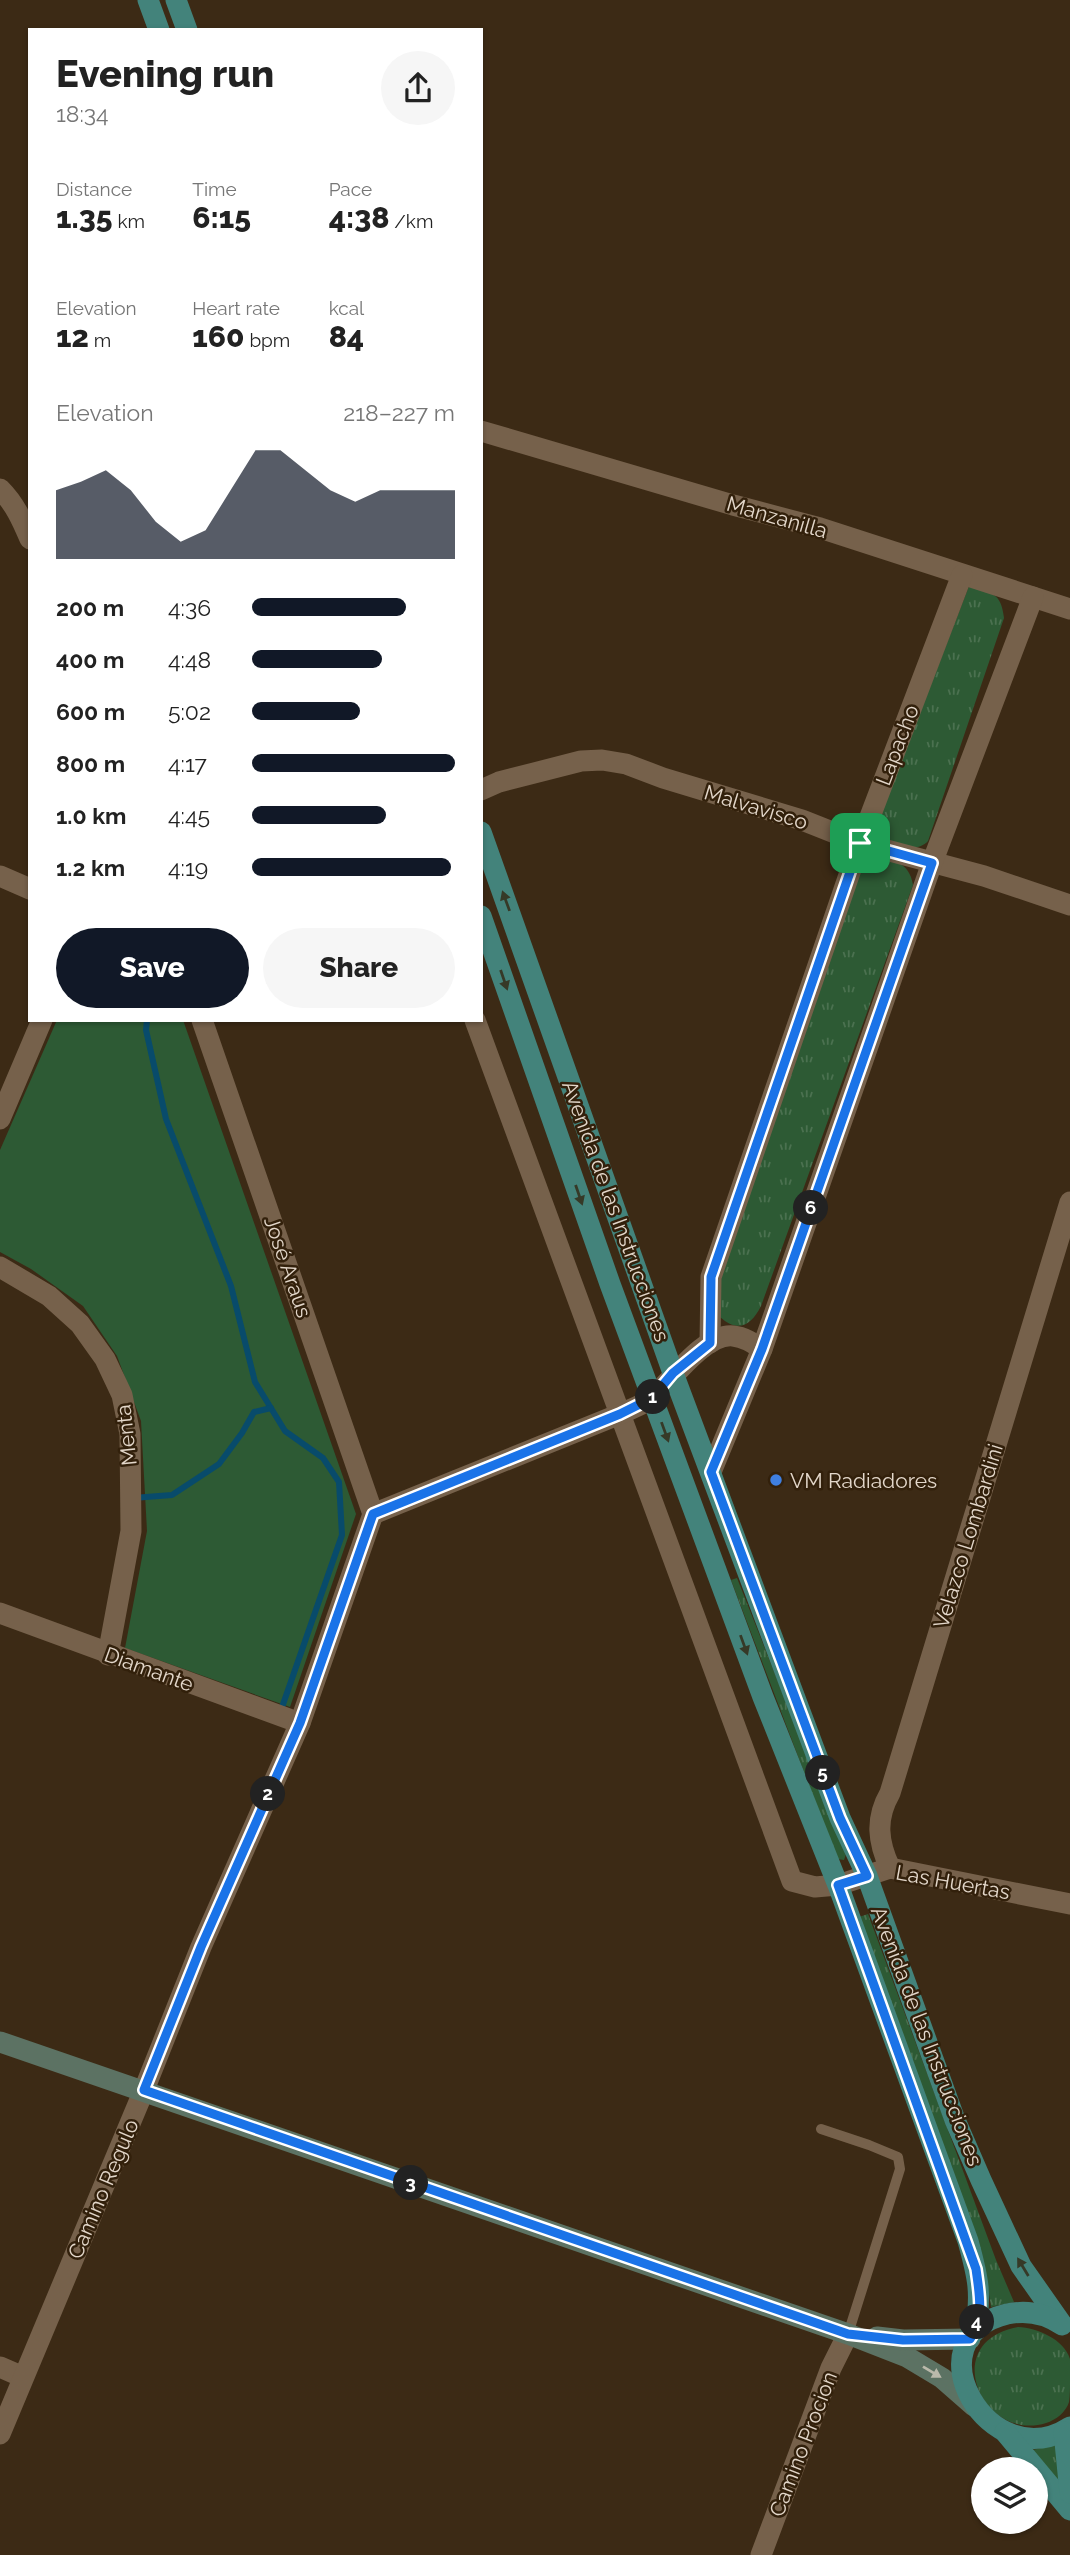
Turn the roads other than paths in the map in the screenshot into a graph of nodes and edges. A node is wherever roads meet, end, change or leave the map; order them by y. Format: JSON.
{"nodes":[{"id":1,"x":148,"y":0,"type":"edge"},
{"id":2,"x":176,"y":0,"type":"edge"},
{"id":3,"x":158,"y":28,"type":"edge"},
{"id":4,"x":186,"y":28,"type":"edge"},
{"id":5,"x":483,"y":432,"type":"edge"},
{"id":6,"x":0,"y":489,"type":"edge"},
{"id":7,"x":28,"y":534,"type":"edge"},
{"id":8,"x":962,"y":575,"type":"junction"},
{"id":9,"x":1033,"y":597,"type":"junction"},
{"id":10,"x":1070,"y":609,"type":"edge"},
{"id":11,"x":483,"y":789,"type":"edge"},
{"id":12,"x":483,"y":838,"type":"edge"},
{"id":13,"x":860,"y":843,"type":"junction"},
{"id":14,"x":932,"y":863,"type":"junction"},
{"id":15,"x":0,"y":876,"type":"edge"},
{"id":16,"x":28,"y":888,"type":"edge"},
{"id":17,"x":1070,"y":905,"type":"edge"},
{"id":18,"x":483,"y":922,"type":"edge"},
{"id":19,"x":41,"y":1022,"type":"edge"},
{"id":20,"x":203,"y":1022,"type":"edge"},
{"id":21,"x":476,"y":1022,"type":"edge"},
{"id":22,"x":0,"y":1119,"type":"edge"},
{"id":23,"x":1070,"y":1202,"type":"edge"},
{"id":24,"x":0,"y":1267,"type":"edge"},
{"id":25,"x":710,"y":1343,"type":"junction"},
{"id":26,"x":762,"y":1349,"type":"junction"},
{"id":27,"x":673,"y":1373,"type":"junction"},
{"id":28,"x":652,"y":1398,"type":"junction"},
{"id":29,"x":620,"y":1414,"type":"junction"},
{"id":30,"x":711,"y":1472,"type":"junction"},
{"id":31,"x":373,"y":1514,"type":"junction"},
{"id":32,"x":0,"y":1613,"type":"edge"},
{"id":33,"x":108,"y":1655,"type":"junction"},
{"id":34,"x":300,"y":1723,"type":"junction"},
{"id":35,"x":890,"y":1868,"type":"junction"},
{"id":36,"x":867,"y":1876,"type":"junction"},
{"id":37,"x":838,"y":1885,"type":"junction"},
{"id":38,"x":1070,"y":1904,"type":"edge"},
{"id":39,"x":0,"y":2042,"type":"edge"},
{"id":40,"x":144,"y":2090,"type":"junction"},
{"id":41,"x":821,"y":2129,"type":"dead end"},
{"id":42,"x":1066,"y":2328,"type":"edge"},
{"id":43,"x":848,"y":2334,"type":"junction"},
{"id":44,"x":973,"y":2335,"type":"junction"},
{"id":45,"x":0,"y":2367,"type":"edge"},
{"id":46,"x":23,"y":2377,"type":"junction"},
{"id":47,"x":974,"y":2406,"type":"junction"},
{"id":48,"x":1067,"y":2429,"type":"edge"},
{"id":49,"x":1004,"y":2431,"type":"junction"},
{"id":50,"x":0,"y":2434,"type":"edge"},
{"id":51,"x":1070,"y":2493,"type":"edge"},
{"id":52,"x":1070,"y":2510,"type":"edge"},
{"id":53,"x":761,"y":2555,"type":"edge"}],
"edges":[{"from":1,"to":3,"type":"main road"},
{"from":2,"to":4,"type":"main road"},
{"from":5,"to":8,"type":"street","name":"Manzanilla"},
{"from":6,"to":7,"type":"street"},
{"from":8,"to":9,"type":"street","name":"Manzanilla"},
{"from":8,"to":13,"type":"street","name":"Lapacho"},
{"from":9,"to":10,"type":"street","name":"Manzanilla"},
{"from":9,"to":14,"type":"street"},
{"from":11,"to":13,"type":"street","name":"Malvavisco"},
{"from":27,"to":12,"type":"main road","name":"Avenida de las Instrucciones","one_way":true},
{"from":13,"to":14,"type":"street","name":"Malvavisco"},
{"from":13,"to":25,"type":"street","name":"Lapacho"},
{"from":14,"to":17,"type":"street","name":"Malvavisco"},
{"from":14,"to":26,"type":"street"},
{"from":15,"to":16,"type":"street"},
{"from":18,"to":28,"type":"main road","name":"Avenida de las Instrucciones","one_way":true},
{"from":19,"to":22,"type":"street"},
{"from":20,"to":31,"type":"street","name":"José Araus"},
{"from":21,"to":29,"type":"street"},
{"from":23,"to":35,"type":"street","name":"Velazco Lombardini"},
{"from":24,"to":33,"type":"street","name":"Menta"},
{"from":25,"to":26,"type":"street"},
{"from":25,"to":27,"type":"street"},
{"from":26,"to":30,"type":"street"},
{"from":27,"to":28,"type":"street"},
{"from":27,"to":30,"type":"main road","name":"Avenida de las Instrucciones"},
{"from":28,"to":29,"type":"street"},
{"from":28,"to":37,"type":"main road","name":"Avenida de las Instrucciones","one_way":true},
{"from":29,"to":31,"type":"street"},
{"from":29,"to":37,"type":"street"},
{"from":30,"to":36,"type":"main road","name":"Avenida de las Instrucciones"},
{"from":31,"to":34,"type":"street","name":"Camino Regulo"},
{"from":32,"to":33,"type":"street","name":"Diamante"},
{"from":33,"to":34,"type":"street","name":"Diamante"},
{"from":34,"to":40,"type":"street","name":"Camino Regulo"},
{"from":35,"to":36,"type":"street","name":"Las Huertas"},
{"from":35,"to":38,"type":"street","name":"Las Huertas"},
{"from":36,"to":37,"type":"street","name":"Las Huertas"},
{"from":42,"to":36,"type":"main road","name":"Avenida de las Instrucciones","one_way":true},
{"from":37,"to":44,"type":"main road","name":"Avenida de las Instrucciones"},
{"from":39,"to":40,"type":"street"},
{"from":40,"to":43,"type":"street"},
{"from":40,"to":46,"type":"street","name":"Camino Regulo"},
{"from":41,"to":43,"type":"lane"},
{"from":42,"to":44,"type":"main road"},
{"from":43,"to":44,"type":"street"},
{"from":43,"to":47,"type":"street","one_way":true},
{"from":43,"to":53,"type":"street","name":"Camino Procion"},
{"from":44,"to":47,"type":"main road","name":"Avenida de las Instrucciones"},
{"from":45,"to":46,"type":"street"},
{"from":46,"to":50,"type":"street","name":"Camino Regulo"},
{"from":47,"to":49,"type":"main road"},
{"from":48,"to":49,"type":"main road"},
{"from":48,"to":51,"type":"main road"},
{"from":49,"to":52,"type":"main road"}]}
